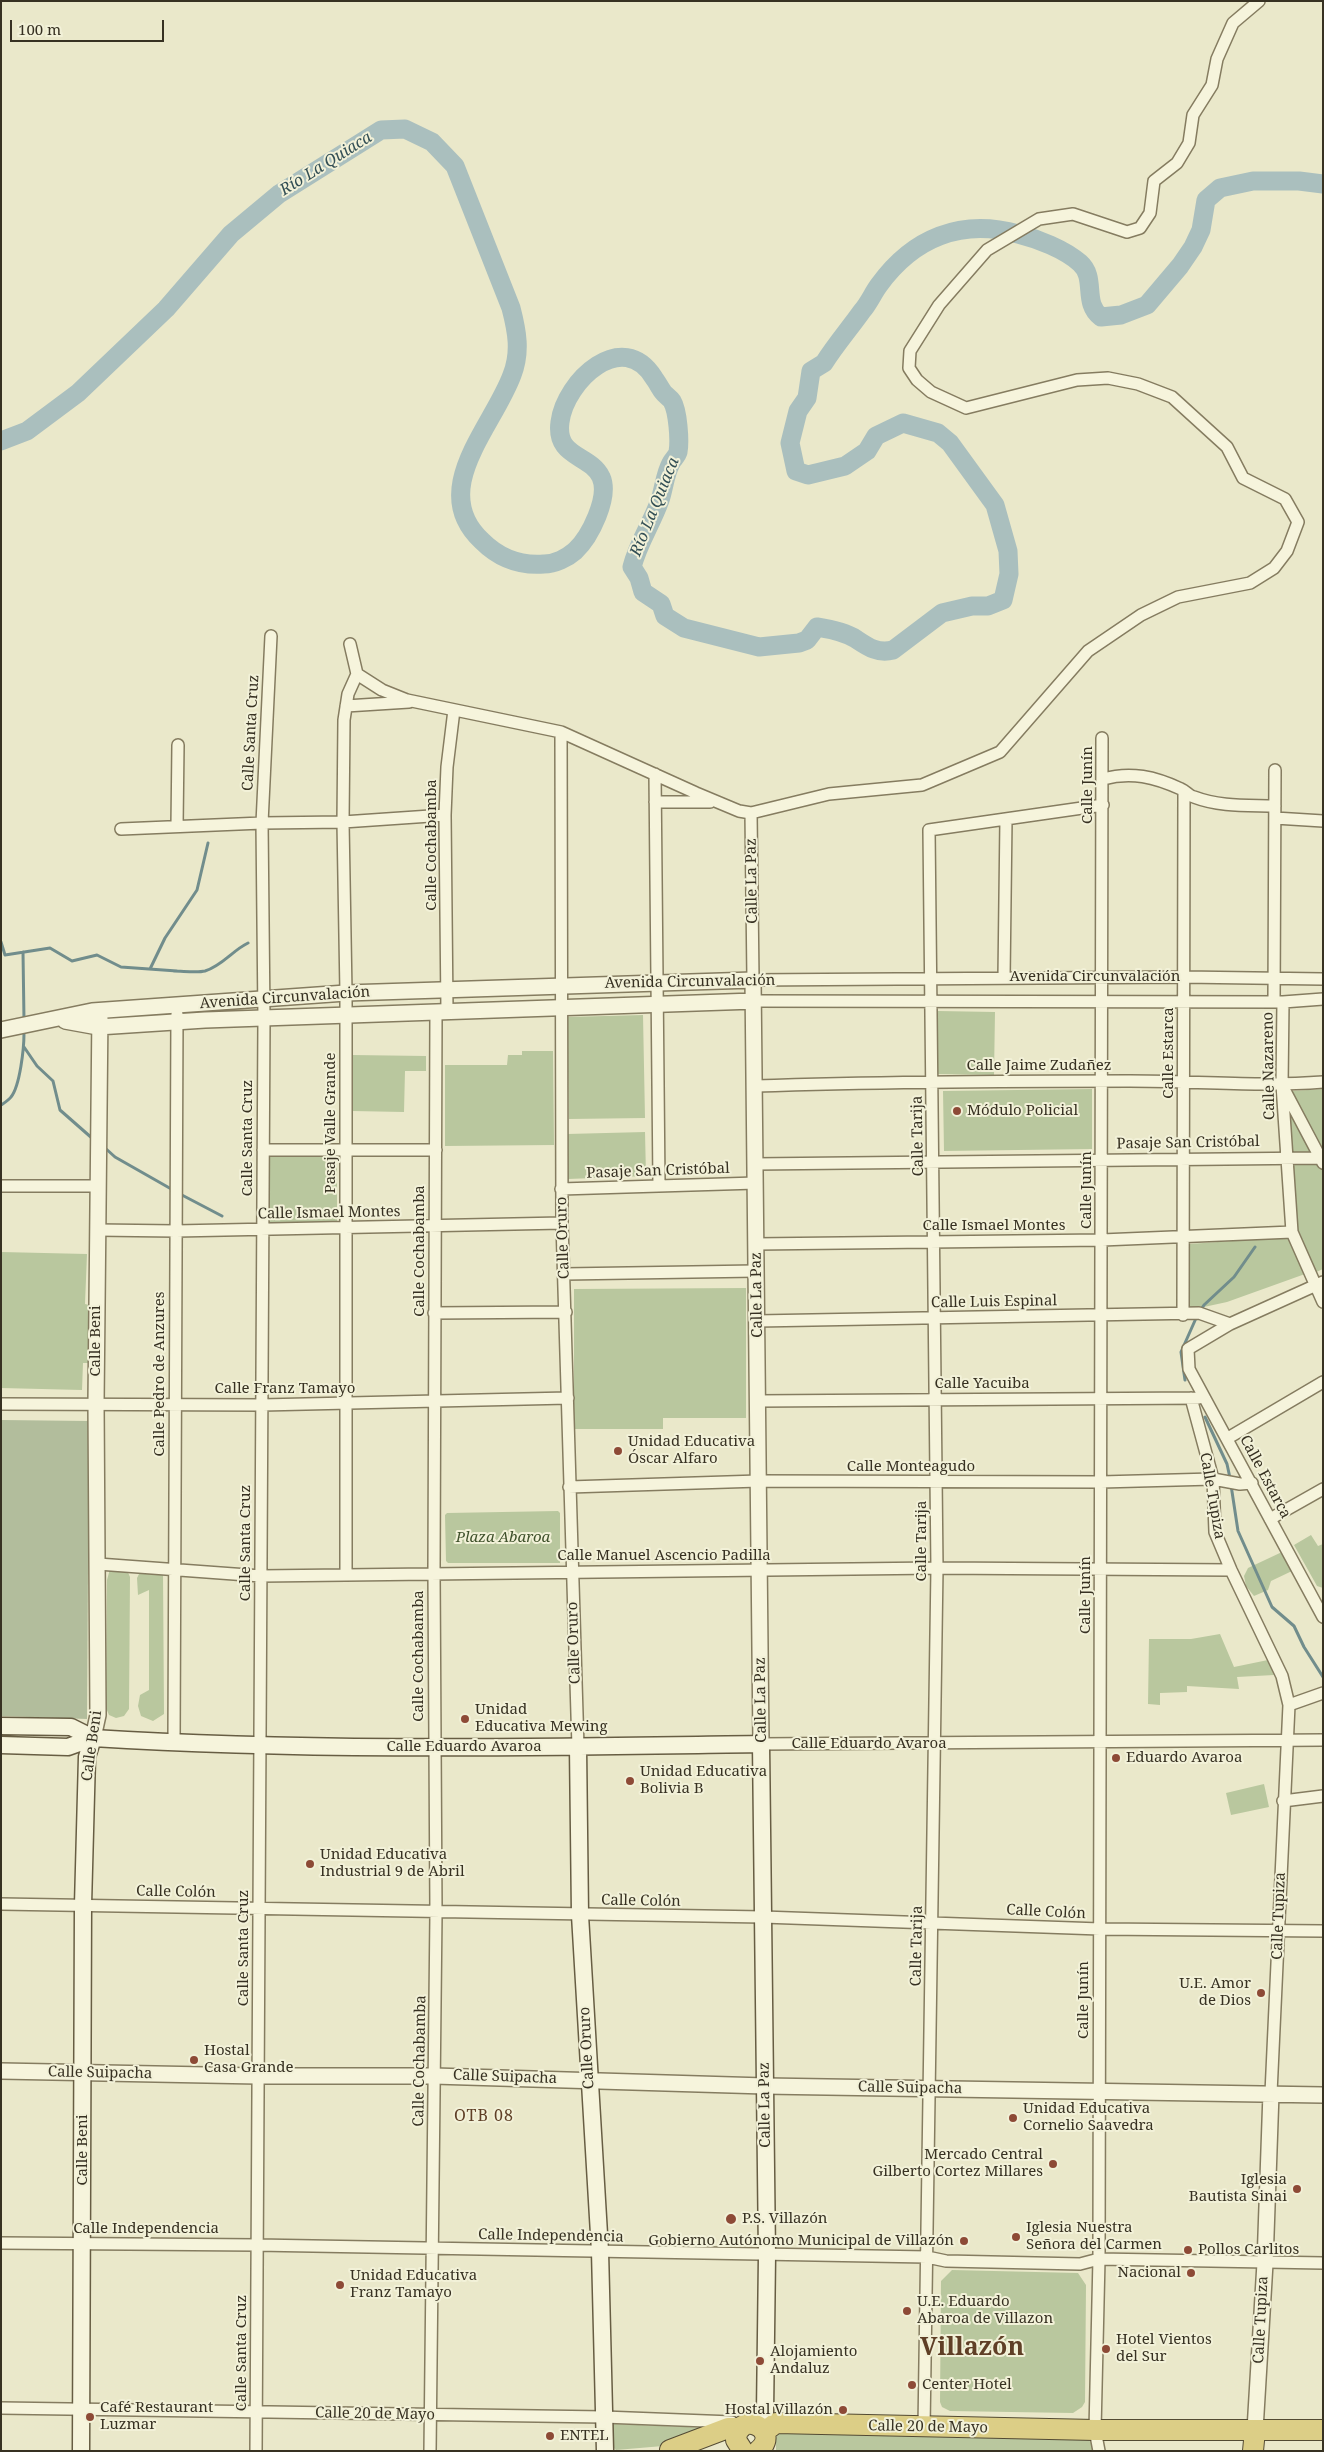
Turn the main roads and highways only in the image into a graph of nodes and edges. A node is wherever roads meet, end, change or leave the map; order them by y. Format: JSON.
{"nodes":[{"id":1,"x":1,"y":1726,"type":"edge"},
{"id":2,"x":93,"y":1738,"type":"junction"},
{"id":3,"x":761,"y":1744,"type":"joint"},
{"id":4,"x":1,"y":1745,"type":"edge"},
{"id":5,"x":578,"y":1746,"type":"junction"},
{"id":6,"x":1255,"y":2430,"type":"junction"},
{"id":7,"x":1323,"y":2430,"type":"edge"},
{"id":8,"x":751,"y":2437,"type":"edge"},
{"id":9,"x":81,"y":2451,"type":"edge"},
{"id":10,"x":605,"y":2451,"type":"edge"},
{"id":11,"x":669,"y":2451,"type":"edge"},
{"id":12,"x":1254,"y":2451,"type":"edge"}],
"edges":[{"from":1,"to":2,"type":"main road","name":"Calle Eduardo Avaroa"},
{"from":2,"to":4,"type":"main road","name":"Calle Eduardo Avaroa"},
{"from":2,"to":5,"type":"main road","name":"Calle Eduardo Avaroa"},
{"from":2,"to":9,"type":"main road","name":"Calle Beni"},
{"from":3,"to":5,"type":"main road","name":"Calle Eduardo Avaroa"},
{"from":3,"to":8,"type":"main road","name":"Calle La Paz"},
{"from":5,"to":10,"type":"main road","name":"Calle Oruro"},
{"from":6,"to":7,"type":"highway","name":"Calle 20 de Mayo"},
{"from":6,"to":8,"type":"highway","name":"Calle 20 de Mayo"},
{"from":6,"to":12,"type":"highway","name":"Calle Tupiza"},
{"from":8,"to":11,"type":"highway"}]}
